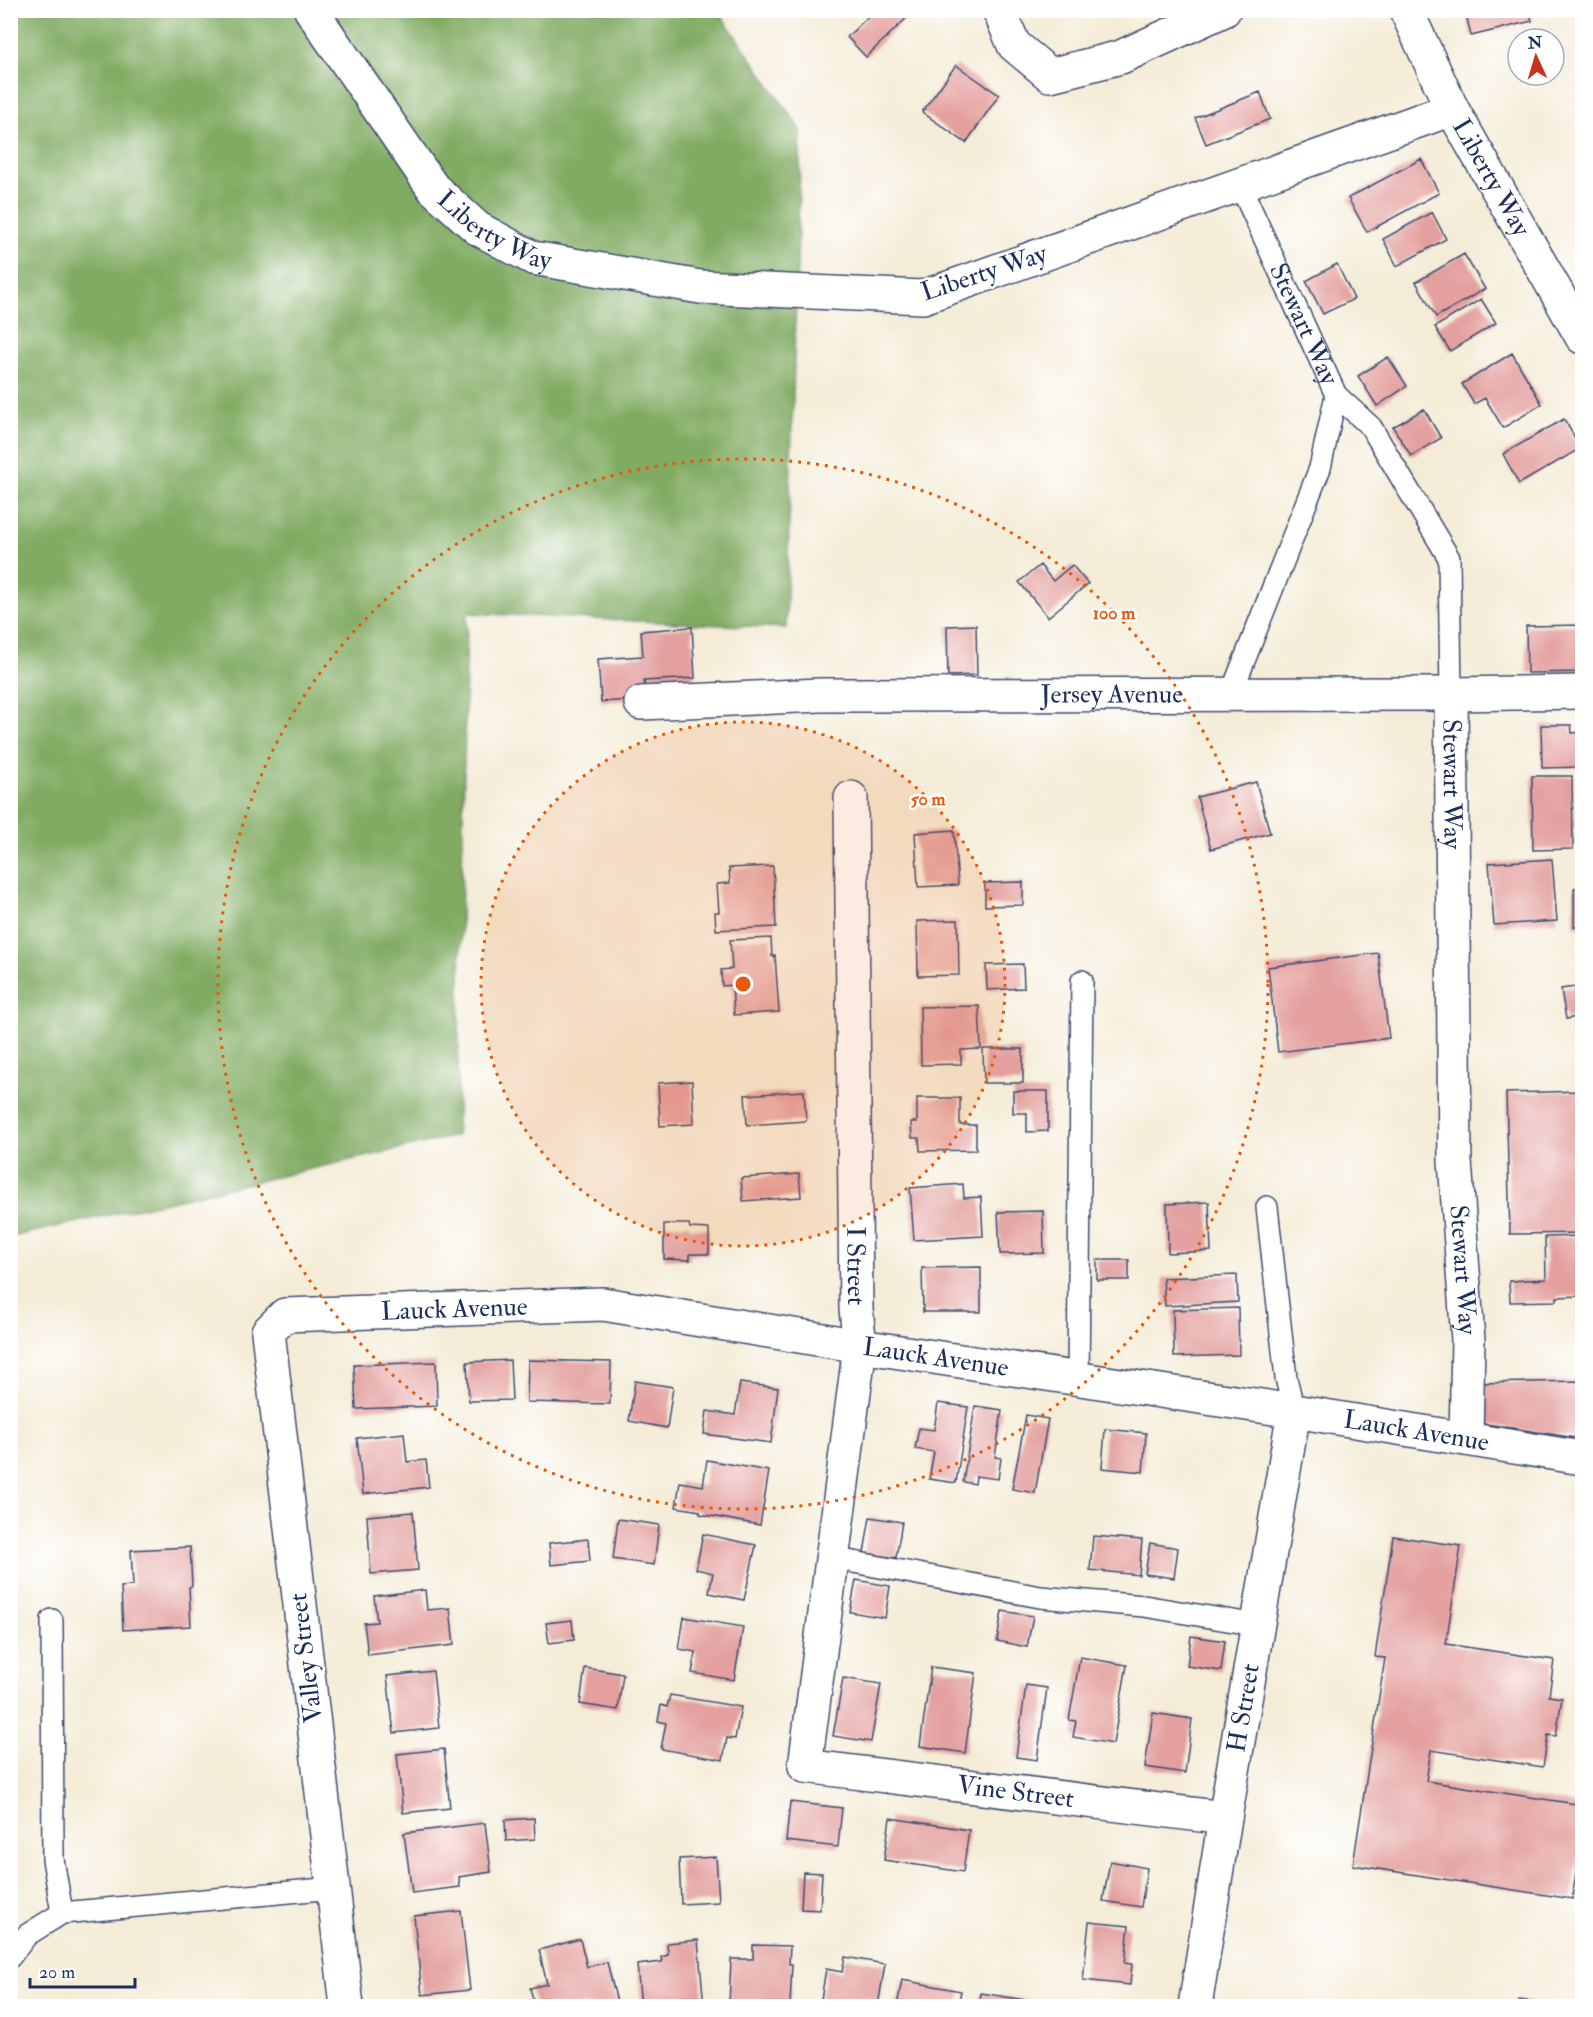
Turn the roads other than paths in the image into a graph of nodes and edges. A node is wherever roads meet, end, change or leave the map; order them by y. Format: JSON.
{"nodes":[{"id":1,"x":311,"y":10,"type":"edge"},
{"id":2,"x":999,"y":10,"type":"edge"},
{"id":3,"x":1224,"y":10,"type":"edge"},
{"id":4,"x":1406,"y":10,"type":"edge"},
{"id":5,"x":1452,"y":109,"type":"junction"},
{"id":6,"x":1240,"y":185,"type":"junction"},
{"id":7,"x":1582,"y":337,"type":"edge"},
{"id":8,"x":1336,"y":395,"type":"junction"},
{"id":9,"x":1582,"y":692,"type":"edge"},
{"id":10,"x":1231,"y":694,"type":"junction"},
{"id":11,"x":1451,"y":694,"type":"junction"},
{"id":12,"x":641,"y":703,"type":"dead end"},
{"id":13,"x":851,"y":798,"type":"dead end"},
{"id":14,"x":1082,"y":981,"type":"dead end"},
{"id":15,"x":1267,"y":1207,"type":"dead end"},
{"id":16,"x":285,"y":1316,"type":"joint"},
{"id":17,"x":860,"y":1346,"type":"junction"},
{"id":18,"x":1078,"y":1379,"type":"junction"},
{"id":19,"x":1294,"y":1411,"type":"junction"},
{"id":20,"x":1466,"y":1439,"type":"junction"},
{"id":21,"x":1582,"y":1458,"type":"edge"},
{"id":22,"x":832,"y":1558,"type":"junction"},
{"id":23,"x":52,"y":1620,"type":"dead end"},
{"id":24,"x":1257,"y":1625,"type":"junction"},
{"id":25,"x":805,"y":1766,"type":"joint"},
{"id":26,"x":1225,"y":1818,"type":"junction"},
{"id":27,"x":333,"y":1888,"type":"junction"},
{"id":28,"x":62,"y":1913,"type":"junction"},
{"id":29,"x":10,"y":1957,"type":"edge"},
{"id":30,"x":347,"y":2007,"type":"edge"},
{"id":31,"x":1195,"y":2007,"type":"edge"}],
"edges":[{"from":1,"to":6,"type":"street","name":"Liberty Way"},
{"from":2,"to":3,"type":"street"},
{"from":4,"to":5,"type":"street"},
{"from":5,"to":6,"type":"street","name":"Liberty Way"},
{"from":5,"to":7,"type":"street","name":"Liberty Way"},
{"from":6,"to":8,"type":"lane","name":"Stewart Way"},
{"from":8,"to":10,"type":"lane"},
{"from":8,"to":11,"type":"lane","name":"Stewart Way"},
{"from":9,"to":11,"type":"street","name":"Jersey Avenue"},
{"from":10,"to":11,"type":"street","name":"Jersey Avenue"},
{"from":10,"to":12,"type":"street","name":"Jersey Avenue"},
{"from":11,"to":20,"type":"street","name":"Stewart Way"},
{"from":13,"to":17,"type":"street","name":"I Street"},
{"from":14,"to":18,"type":"lane"},
{"from":15,"to":19,"type":"lane"},
{"from":16,"to":17,"type":"street","name":"Lauck Avenue"},
{"from":16,"to":27,"type":"street","name":"Valley Street"},
{"from":17,"to":18,"type":"street","name":"Lauck Avenue"},
{"from":17,"to":22,"type":"street","name":"I Street"},
{"from":18,"to":19,"type":"street","name":"Lauck Avenue"},
{"from":19,"to":20,"type":"street","name":"Lauck Avenue"},
{"from":19,"to":24,"type":"street","name":"H Street"},
{"from":20,"to":21,"type":"street","name":"Lauck Avenue"},
{"from":22,"to":24,"type":"lane"},
{"from":22,"to":25,"type":"street","name":"I Street"},
{"from":23,"to":28,"type":"lane"},
{"from":24,"to":26,"type":"street","name":"H Street"},
{"from":25,"to":26,"type":"street","name":"Vine Street"},
{"from":26,"to":31,"type":"street","name":"H Street"},
{"from":27,"to":28,"type":"lane"},
{"from":27,"to":30,"type":"street","name":"Valley Street"},
{"from":28,"to":29,"type":"lane"}]}
